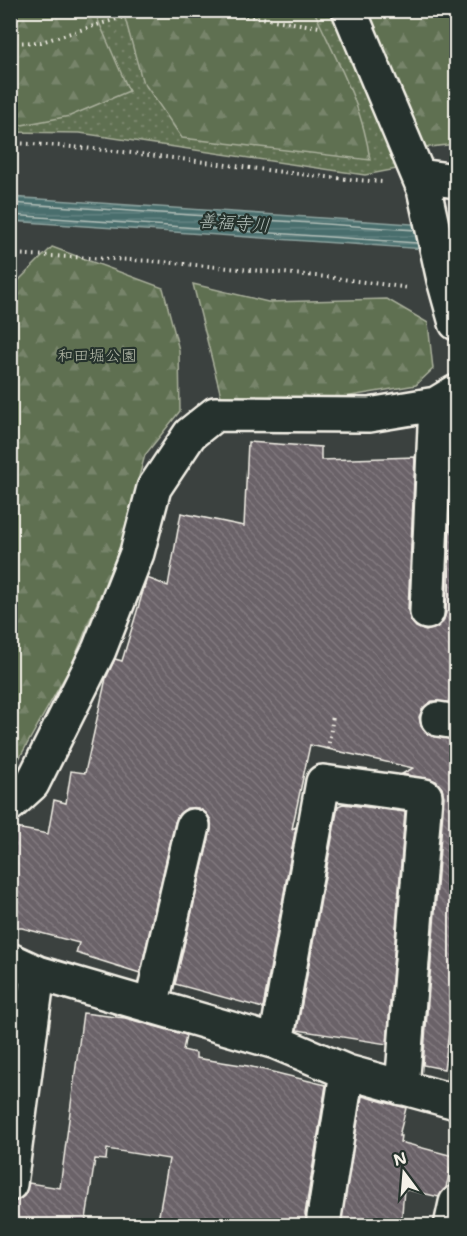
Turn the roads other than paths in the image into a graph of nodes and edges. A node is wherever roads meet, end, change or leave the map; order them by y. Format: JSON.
{"nodes":[{"id":1,"x":355,"y":22,"type":"edge"},
{"id":2,"x":456,"y":181,"type":"edge"},
{"id":3,"x":422,"y":182,"type":"junction"},
{"id":4,"x":449,"y":298,"type":"edge"},
{"id":5,"x":446,"y":398,"type":"edge"},
{"id":6,"x":427,"y":612,"type":"dead end"},
{"id":7,"x":10,"y":804,"type":"edge"},
{"id":8,"x":193,"y":826,"type":"dead end"},
{"id":9,"x":24,"y":967,"type":"edge"},
{"id":10,"x":151,"y":1006,"type":"junction"},
{"id":11,"x":276,"y":1042,"type":"junction"},
{"id":12,"x":347,"y":1072,"type":"junction"},
{"id":13,"x":402,"y":1088,"type":"junction"},
{"id":14,"x":456,"y":1102,"type":"edge"},
{"id":15,"x":10,"y":1184,"type":"edge"},
{"id":16,"x":456,"y":1203,"type":"edge"},
{"id":17,"x":324,"y":1217,"type":"dead end"},
{"id":18,"x":451,"y":1226,"type":"edge"}],
"edges":[{"from":1,"to":3,"type":"street"},
{"from":2,"to":3,"type":"street"},
{"from":3,"to":4,"type":"street"},
{"from":5,"to":6,"type":"street"},
{"from":5,"to":7,"type":"street"},
{"from":8,"to":10,"type":"street"},
{"from":9,"to":10,"type":"street"},
{"from":9,"to":15,"type":"street"},
{"from":10,"to":11,"type":"street"},
{"from":11,"to":12,"type":"street"},
{"from":11,"to":13,"type":"street"},
{"from":12,"to":13,"type":"street"},
{"from":12,"to":17,"type":"street"},
{"from":13,"to":14,"type":"street"},
{"from":16,"to":18,"type":"street"}]}
